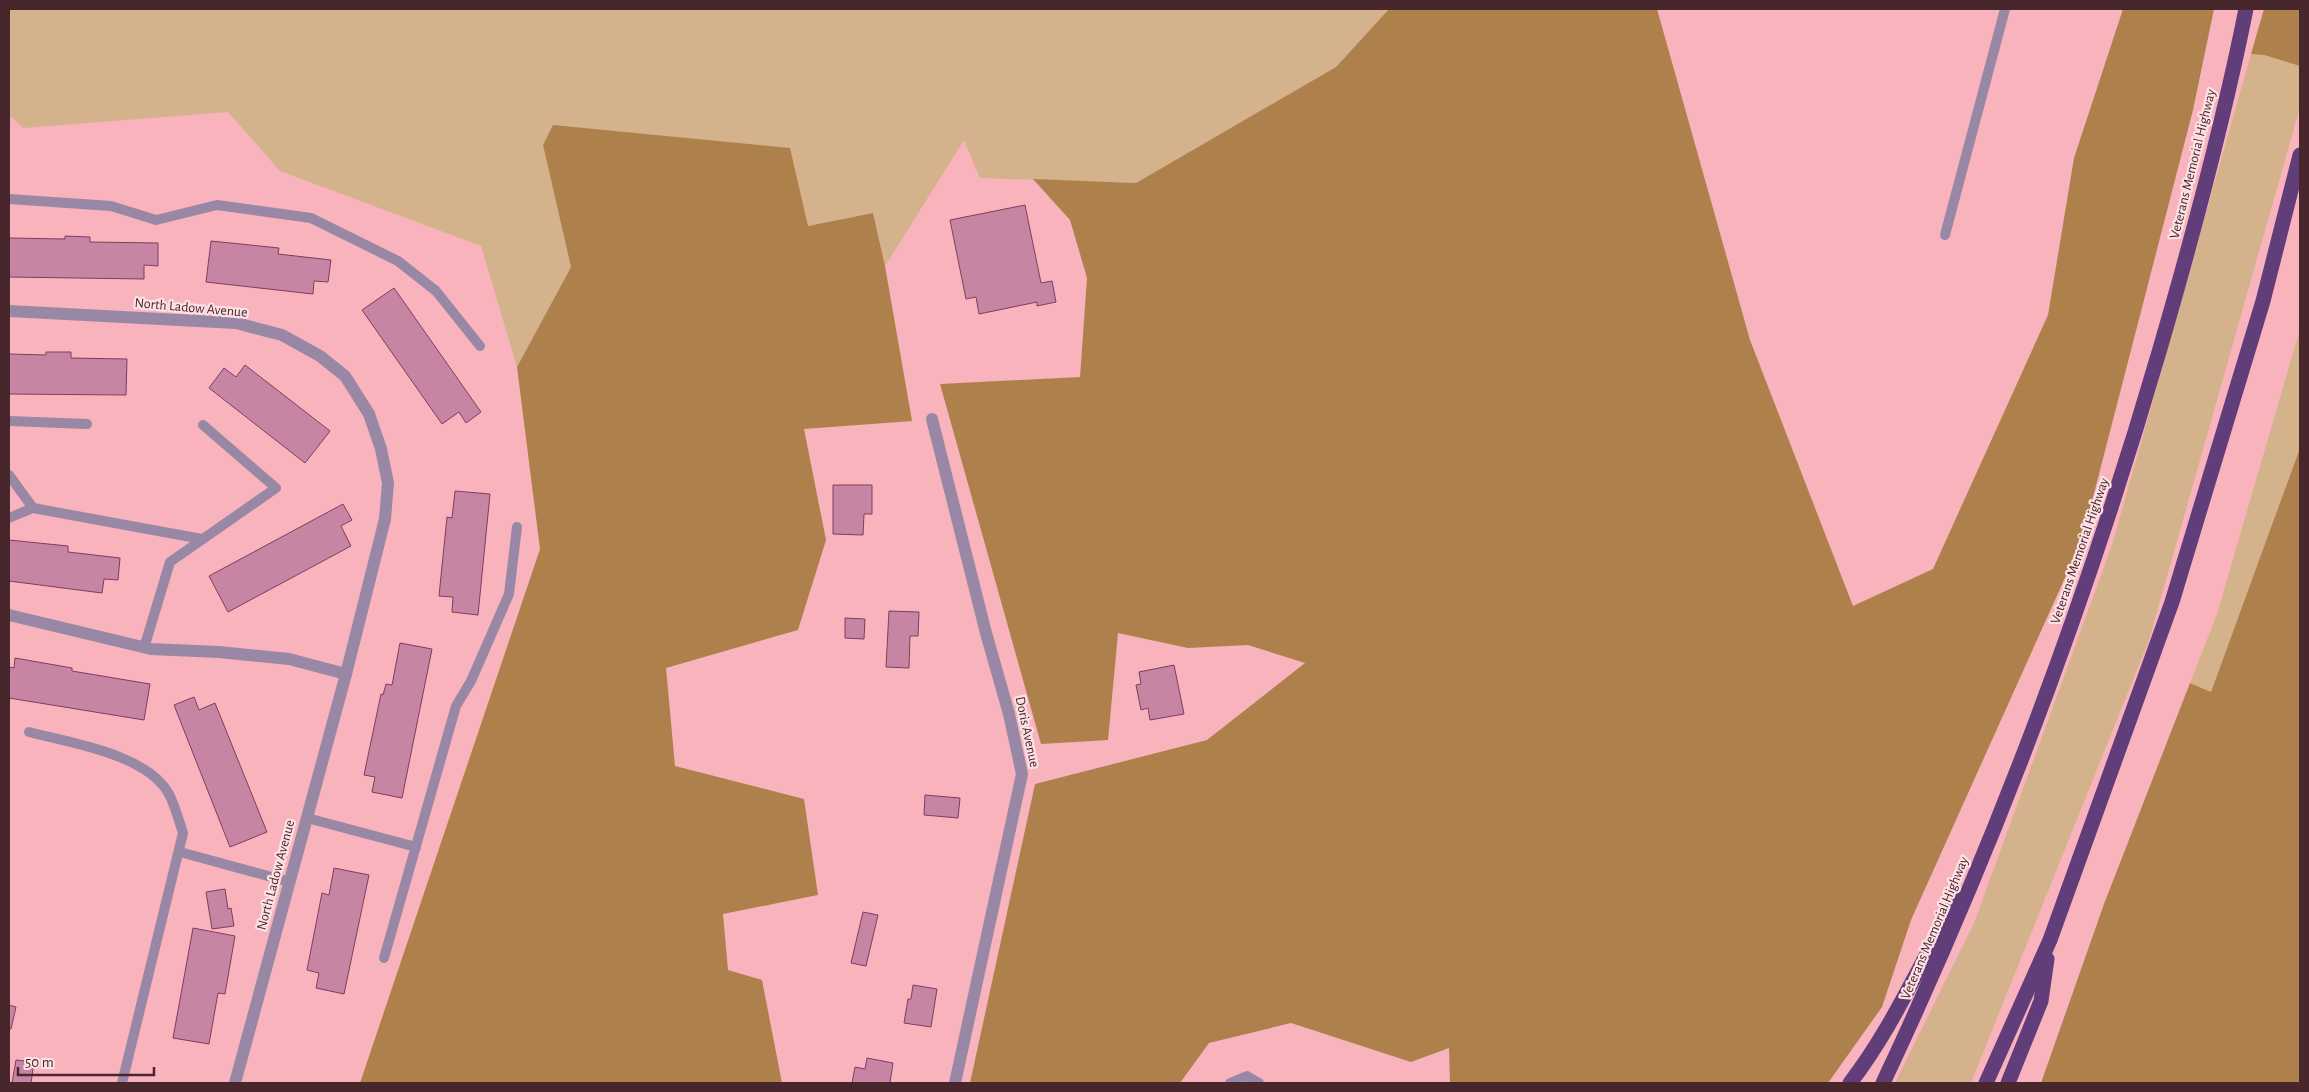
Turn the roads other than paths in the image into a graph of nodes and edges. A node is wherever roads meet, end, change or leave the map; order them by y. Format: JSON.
{"nodes":[{"id":1,"x":2005,"y":9,"type":"edge"},
{"id":2,"x":2246,"y":9,"type":"edge"},
{"id":3,"x":2300,"y":155,"type":"edge"},
{"id":4,"x":9,"y":199,"type":"edge"},
{"id":5,"x":1945,"y":235,"type":"dead end"},
{"id":6,"x":9,"y":311,"type":"edge"},
{"id":7,"x":480,"y":346,"type":"dead end"},
{"id":8,"x":932,"y":419,"type":"dead end"},
{"id":9,"x":9,"y":421,"type":"edge"},
{"id":10,"x":87,"y":424,"type":"dead end"},
{"id":11,"x":203,"y":424,"type":"dead end"},
{"id":12,"x":9,"y":475,"type":"edge"},
{"id":13,"x":33,"y":508,"type":"junction"},
{"id":14,"x":9,"y":518,"type":"edge"},
{"id":15,"x":517,"y":527,"type":"dead end"},
{"id":16,"x":202,"y":539,"type":"junction"},
{"id":17,"x":9,"y":615,"type":"edge"},
{"id":18,"x":144,"y":648,"type":"junction"},
{"id":19,"x":346,"y":674,"type":"junction"},
{"id":20,"x":29,"y":732,"type":"dead end"},
{"id":21,"x":307,"y":818,"type":"junction"},
{"id":22,"x":416,"y":847,"type":"junction"},
{"id":23,"x":180,"y":852,"type":"junction"},
{"id":24,"x":1984,"y":855,"type":"junction"},
{"id":25,"x":290,"y":882,"type":"junction"},
{"id":26,"x":2050,"y":940,"type":"junction"},
{"id":27,"x":384,"y":958,"type":"dead end"},
{"id":28,"x":122,"y":1083,"type":"edge"},
{"id":29,"x":235,"y":1083,"type":"edge"},
{"id":30,"x":955,"y":1083,"type":"edge"},
{"id":31,"x":1230,"y":1083,"type":"edge"},
{"id":32,"x":1259,"y":1083,"type":"edge"},
{"id":33,"x":1850,"y":1083,"type":"edge"},
{"id":34,"x":1883,"y":1083,"type":"edge"},
{"id":35,"x":1986,"y":1083,"type":"edge"},
{"id":36,"x":2008,"y":1083,"type":"edge"}],
"edges":[{"from":1,"to":5,"type":"lane"},
{"from":2,"to":24,"type":"highway","name":"Veterans Memorial Highway"},
{"from":3,"to":26,"type":"highway"},
{"from":4,"to":7,"type":"lane"},
{"from":6,"to":19,"type":"street","name":"North Ladow Avenue"},
{"from":8,"to":30,"type":"street","name":"Doris Avenue"},
{"from":9,"to":10,"type":"lane"},
{"from":11,"to":16,"type":"lane"},
{"from":12,"to":13,"type":"lane"},
{"from":13,"to":14,"type":"lane"},
{"from":13,"to":16,"type":"lane"},
{"from":15,"to":22,"type":"lane"},
{"from":16,"to":18,"type":"lane"},
{"from":17,"to":18,"type":"street"},
{"from":18,"to":19,"type":"street"},
{"from":19,"to":21,"type":"street","name":"North Ladow Avenue"},
{"from":20,"to":23,"type":"lane"},
{"from":21,"to":22,"type":"lane"},
{"from":21,"to":25,"type":"street","name":"North Ladow Avenue"},
{"from":22,"to":27,"type":"lane"},
{"from":23,"to":25,"type":"lane"},
{"from":23,"to":28,"type":"lane"},
{"from":24,"to":33,"type":"highway"},
{"from":24,"to":34,"type":"highway","name":"Veterans Memorial Highway"},
{"from":25,"to":29,"type":"street","name":"North Ladow Avenue"},
{"from":26,"to":35,"type":"highway"},
{"from":26,"to":36,"type":"highway"},
{"from":31,"to":32,"type":"lane"}]}
